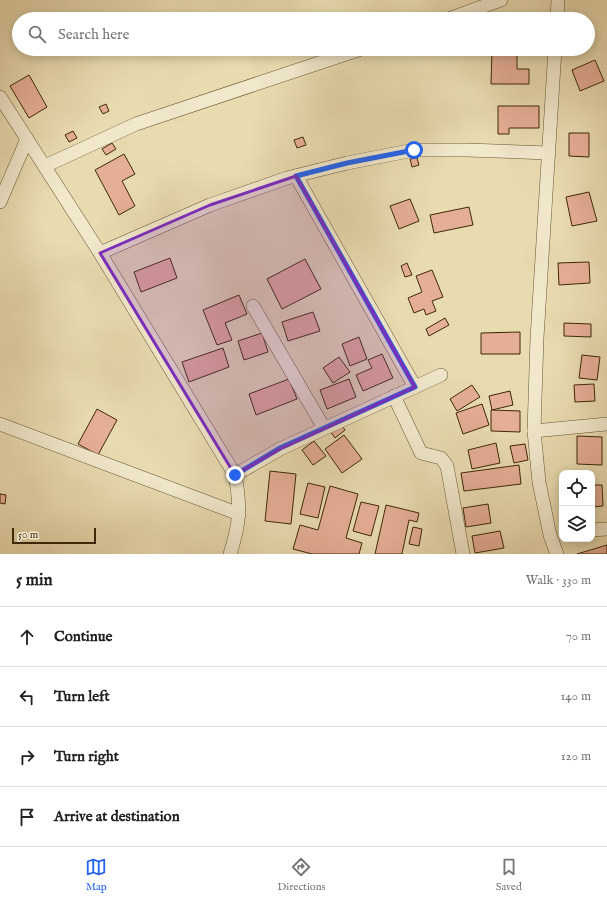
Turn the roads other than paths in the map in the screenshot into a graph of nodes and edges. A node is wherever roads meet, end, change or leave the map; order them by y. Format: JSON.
{"nodes":[{"id":1,"x":501,"y":0,"type":"edge"},
{"id":2,"x":558,"y":0,"type":"edge"},
{"id":3,"x":482,"y":3,"type":"edge"},
{"id":4,"x":463,"y":12,"type":"edge"},
{"id":5,"x":557,"y":12,"type":"edge"},
{"id":6,"x":340,"y":56,"type":"edge"},
{"id":7,"x":555,"y":56,"type":"edge"},
{"id":8,"x":0,"y":97,"type":"edge"},
{"id":9,"x":27,"y":139,"type":"junction"},
{"id":10,"x":550,"y":153,"type":"junction"},
{"id":11,"x":45,"y":166,"type":"junction"},
{"id":12,"x":296,"y":176,"type":"junction"},
{"id":13,"x":0,"y":202,"type":"edge"},
{"id":14,"x":100,"y":253,"type":"junction"},
{"id":15,"x":253,"y":306,"type":"dead end"},
{"id":16,"x":441,"y":375,"type":"dead end"},
{"id":17,"x":415,"y":387,"type":"junction"},
{"id":18,"x":394,"y":396,"type":"junction"},
{"id":19,"x":0,"y":424,"type":"edge"},
{"id":20,"x":607,"y":424,"type":"edge"},
{"id":21,"x":324,"y":428,"type":"junction"},
{"id":22,"x":534,"y":431,"type":"junction"},
{"id":23,"x":235,"y":475,"type":"junction"},
{"id":24,"x":239,"y":514,"type":"junction"},
{"id":25,"x":607,"y":529,"type":"edge"},
{"id":26,"x":595,"y":530,"type":"edge"},
{"id":27,"x":556,"y":534,"type":"edge"},
{"id":28,"x":230,"y":554,"type":"edge"},
{"id":29,"x":463,"y":554,"type":"edge"},
{"id":30,"x":557,"y":554,"type":"edge"}],
"edges":[{"from":1,"to":3,"type":"street"},
{"from":2,"to":5,"type":"street"},
{"from":3,"to":4,"type":"street"},
{"from":6,"to":11,"type":"street"},
{"from":7,"to":10,"type":"street"},
{"from":8,"to":9,"type":"street"},
{"from":9,"to":11,"type":"street"},
{"from":9,"to":13,"type":"street"},
{"from":10,"to":12,"type":"street"},
{"from":10,"to":22,"type":"street"},
{"from":11,"to":14,"type":"street"},
{"from":12,"to":14,"type":"street"},
{"from":12,"to":17,"type":"street"},
{"from":14,"to":23,"type":"street"},
{"from":15,"to":21,"type":"street"},
{"from":16,"to":17,"type":"street"},
{"from":17,"to":18,"type":"street"},
{"from":18,"to":21,"type":"street"},
{"from":18,"to":29,"type":"street"},
{"from":19,"to":24,"type":"street"},
{"from":20,"to":22,"type":"street"},
{"from":21,"to":23,"type":"street"},
{"from":22,"to":27,"type":"street"},
{"from":23,"to":24,"type":"street"},
{"from":24,"to":28,"type":"street"},
{"from":25,"to":26,"type":"street"},
{"from":27,"to":30,"type":"street"}]}
